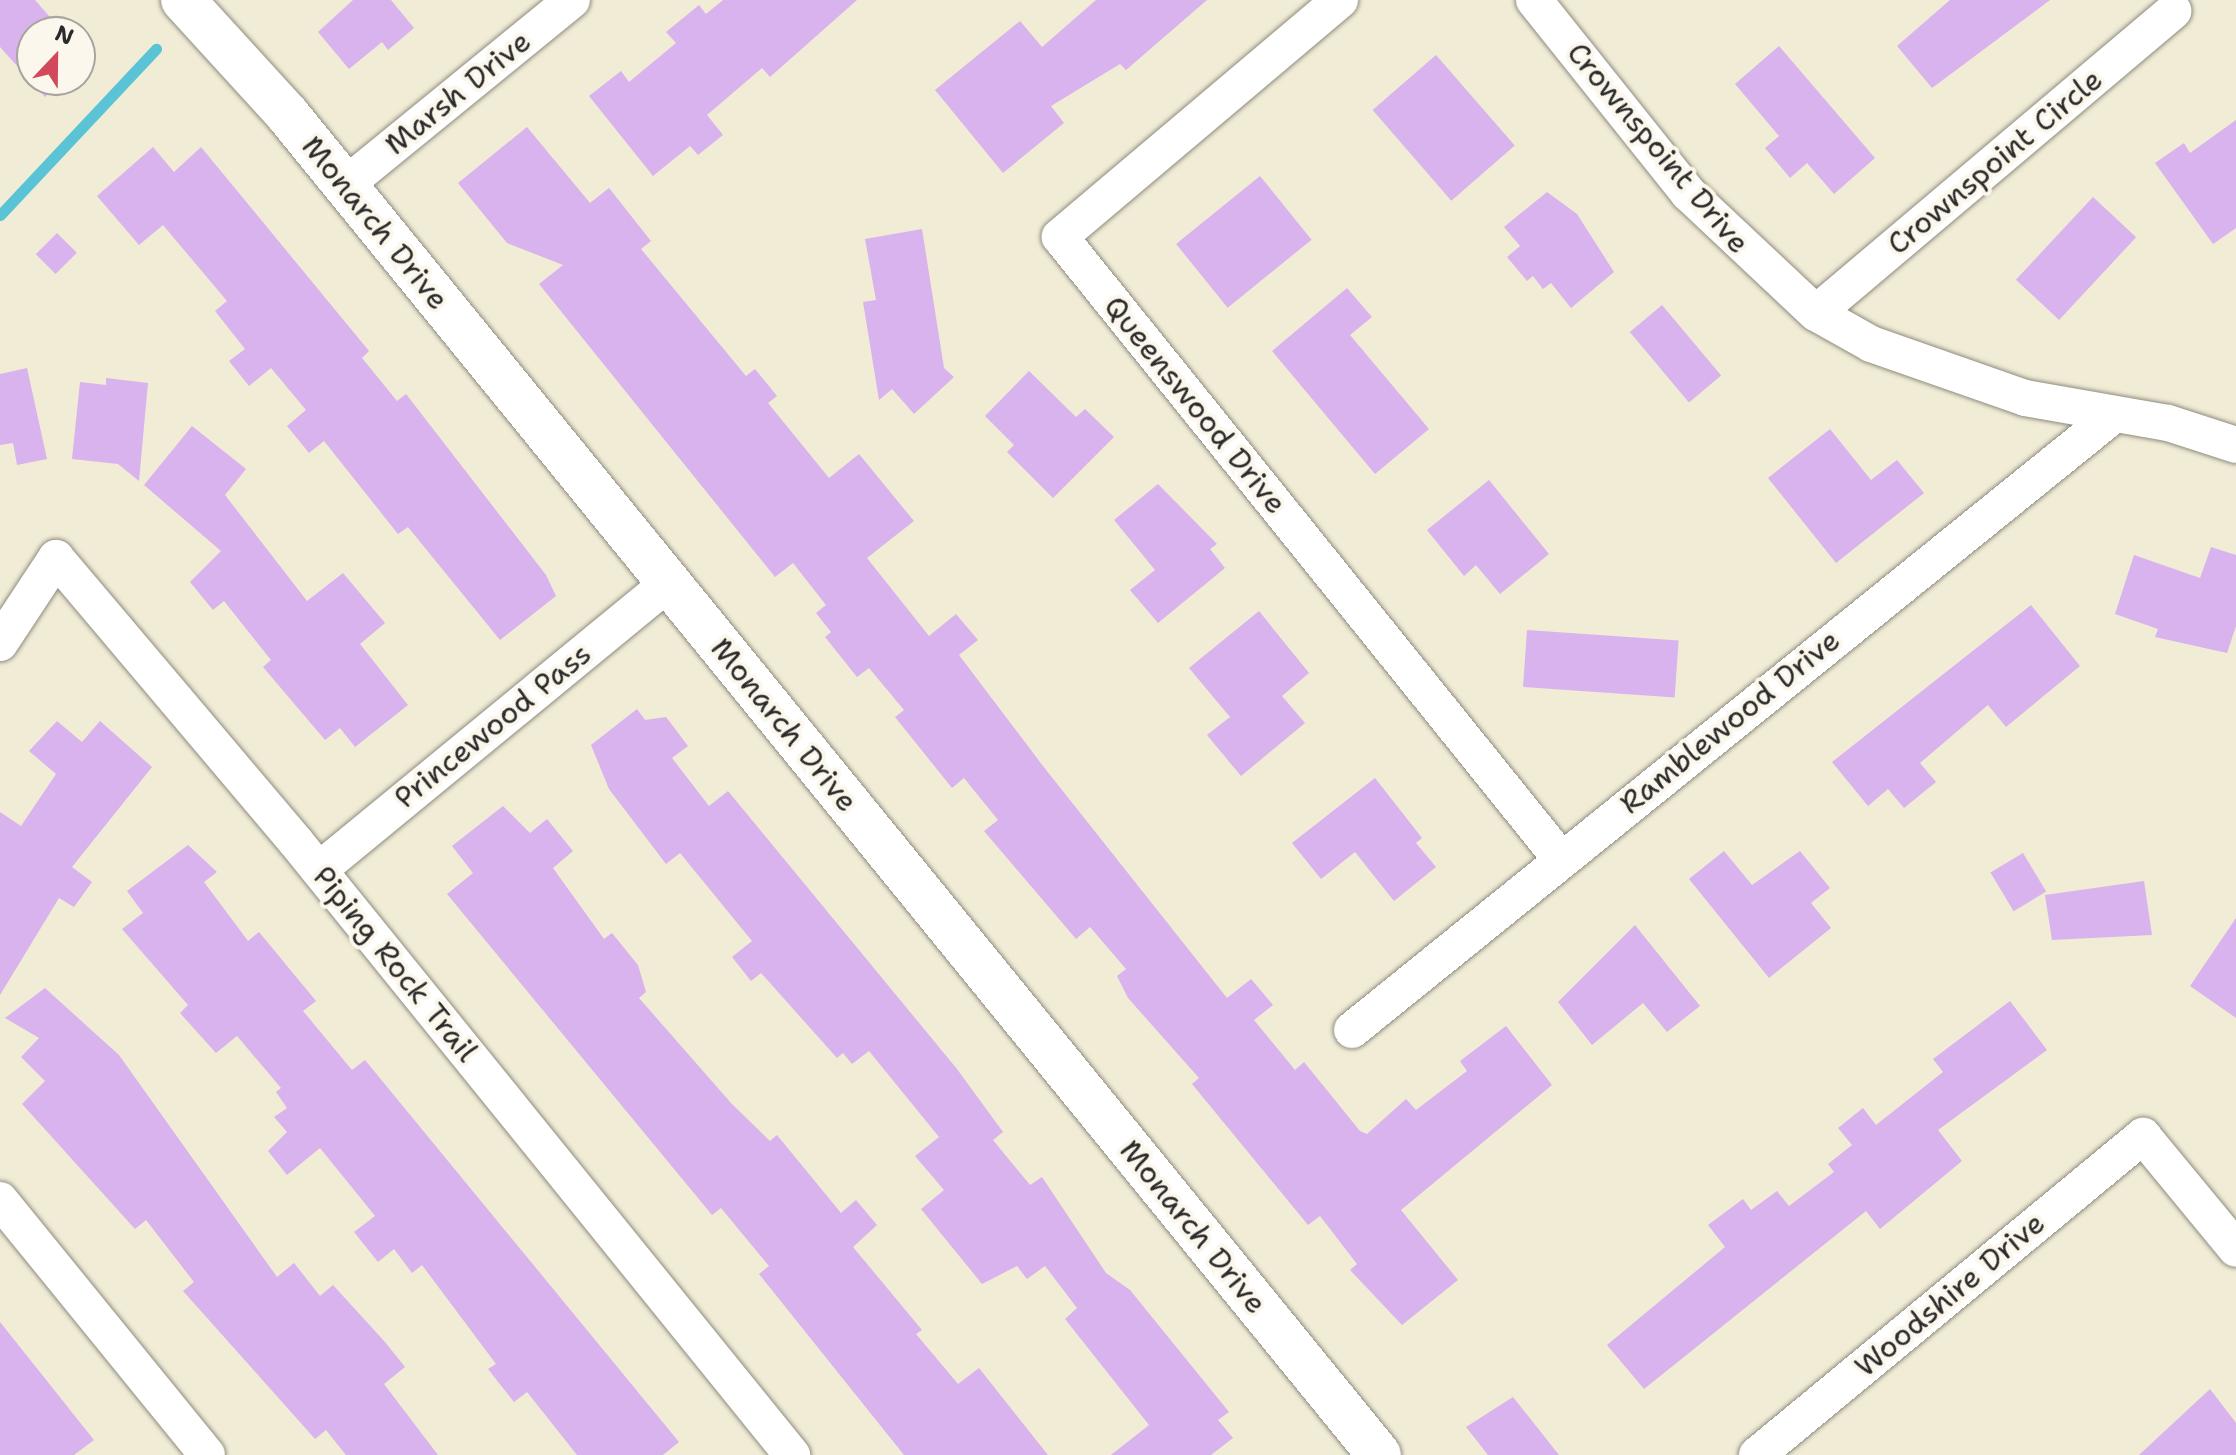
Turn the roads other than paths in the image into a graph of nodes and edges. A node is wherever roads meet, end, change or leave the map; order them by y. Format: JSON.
{"nodes":[{"id":1,"x":183,"y":0,"type":"edge"},
{"id":2,"x":572,"y":0,"type":"edge"},
{"id":3,"x":1340,"y":0,"type":"edge"},
{"id":4,"x":1534,"y":0,"type":"edge"},
{"id":5,"x":2174,"y":11,"type":"dead end"},
{"id":6,"x":344,"y":186,"type":"junction"},
{"id":7,"x":1816,"y":313,"type":"junction"},
{"id":8,"x":2110,"y":418,"type":"junction"},
{"id":9,"x":2236,"y":445,"type":"edge"},
{"id":10,"x":668,"y":583,"type":"junction"},
{"id":11,"x":0,"y":643,"type":"edge"},
{"id":12,"x":1560,"y":858,"type":"junction"},
{"id":13,"x":319,"y":870,"type":"junction"},
{"id":14,"x":1352,"y":1030,"type":"dead end"},
{"id":15,"x":0,"y":1200,"type":"edge"},
{"id":16,"x":2236,"y":1249,"type":"edge"},
{"id":17,"x":207,"y":1455,"type":"edge"},
{"id":18,"x":792,"y":1455,"type":"edge"},
{"id":19,"x":1379,"y":1455,"type":"edge"},
{"id":20,"x":1757,"y":1455,"type":"edge"}],
"edges":[{"from":1,"to":6,"type":"street","name":"Monarch Drive"},
{"from":2,"to":6,"type":"street","name":"Marsh Drive"},
{"from":3,"to":12,"type":"street","name":"Queenswood Drive"},
{"from":4,"to":7,"type":"street","name":"Crownspoint Drive"},
{"from":5,"to":7,"type":"street","name":"Crownspoint Circle"},
{"from":6,"to":10,"type":"street","name":"Monarch Drive"},
{"from":7,"to":8,"type":"street","name":"Crownspoint Drive"},
{"from":8,"to":9,"type":"street","name":"Crownspoint Drive"},
{"from":8,"to":12,"type":"street","name":"Ramblewood Drive"},
{"from":10,"to":13,"type":"street","name":"Princewood Pass"},
{"from":10,"to":19,"type":"street","name":"Monarch Drive"},
{"from":11,"to":13,"type":"street","name":"Piping Rock Trail"},
{"from":12,"to":14,"type":"street","name":"Ramblewood Drive"},
{"from":13,"to":18,"type":"street","name":"Piping Rock Trail"},
{"from":15,"to":17,"type":"street"},
{"from":16,"to":20,"type":"street","name":"Woodshire Drive"}]}
